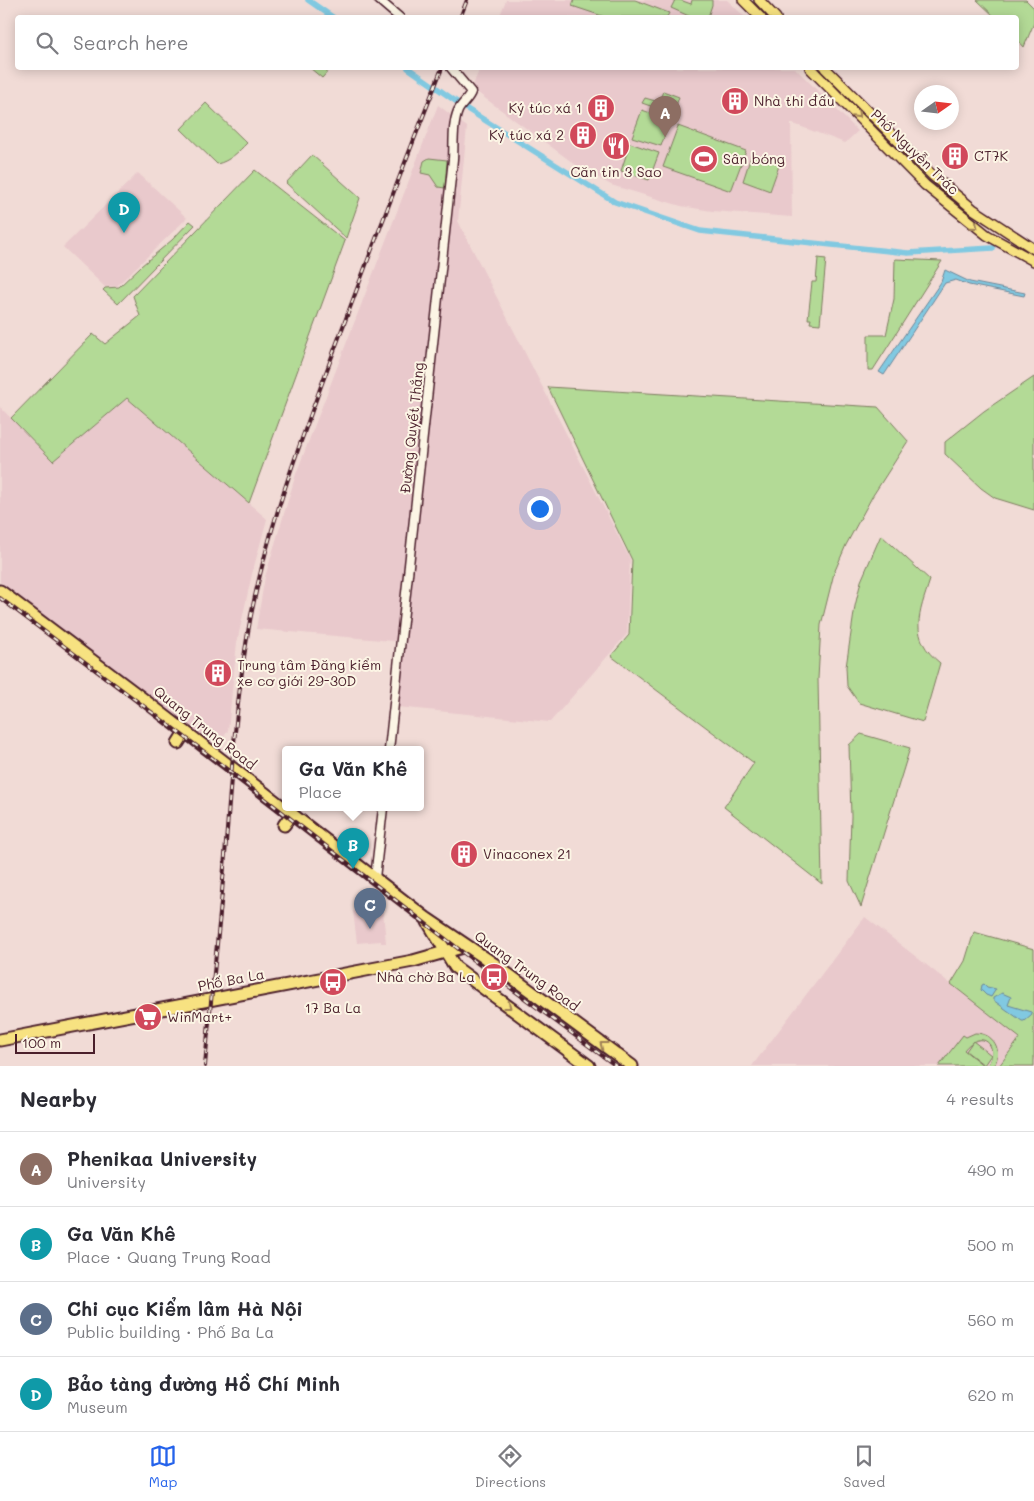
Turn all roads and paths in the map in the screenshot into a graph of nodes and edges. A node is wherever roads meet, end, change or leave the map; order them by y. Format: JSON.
{"nodes":[{"id":1,"x":379,"y":0,"type":"edge"},
{"id":2,"x":744,"y":0,"type":"edge"},
{"id":3,"x":758,"y":0,"type":"edge"},
{"id":4,"x":396,"y":15,"type":"edge"},
{"id":5,"x":758,"y":15,"type":"edge"},
{"id":6,"x":773,"y":15,"type":"edge"},
{"id":7,"x":453,"y":70,"type":"edge"},
{"id":8,"x":815,"y":70,"type":"edge"},
{"id":9,"x":827,"y":70,"type":"edge"},
{"id":10,"x":1034,"y":249,"type":"edge"},
{"id":11,"x":1034,"y":260,"type":"edge"},
{"id":12,"x":0,"y":591,"type":"edge"},
{"id":13,"x":185,"y":732,"type":"junction"},
{"id":14,"x":178,"y":743,"type":"dead end"},
{"id":15,"x":388,"y":746,"type":"edge"},
{"id":16,"x":282,"y":806,"type":"edge"},
{"id":17,"x":288,"y":811,"type":"edge"},
{"id":18,"x":383,"y":811,"type":"edge"},
{"id":19,"x":292,"y":814,"type":"junction"},
{"id":20,"x":284,"y":825,"type":"dead end"},
{"id":21,"x":375,"y":878,"type":"junction"},
{"id":22,"x":426,"y":918,"type":"junction"},
{"id":23,"x":466,"y":946,"type":"junction"},
{"id":24,"x":445,"y":951,"type":"junction"},
{"id":25,"x":413,"y":961,"type":"junction"},
{"id":26,"x":455,"y":966,"type":"junction"},
{"id":27,"x":0,"y":1040,"type":"edge"},
{"id":28,"x":590,"y":1066,"type":"edge"},
{"id":29,"x":632,"y":1066,"type":"edge"}],
"edges":[{"from":1,"to":4,"type":"street"},
{"from":2,"to":5,"type":"main road"},
{"from":3,"to":6,"type":"main road"},
{"from":7,"to":15,"type":"street","name":"Đường Quyết Thắng"},
{"from":8,"to":11,"type":"main road","name":"Phố Nguyễn Trác","one_way":true},
{"from":9,"to":10,"type":"main road","name":"Phố Nguyễn Trác"},
{"from":12,"to":13,"type":"highway","name":"Quang Trung Road"},
{"from":13,"to":14,"type":"highway"},
{"from":13,"to":16,"type":"highway","name":"Quang Trung Road"},
{"from":17,"to":19,"type":"highway","name":"Quang Trung Road"},
{"from":18,"to":21,"type":"street"},
{"from":19,"to":20,"type":"highway"},
{"from":19,"to":21,"type":"highway","name":"Quang Trung Road"},
{"from":21,"to":22,"type":"highway","name":"Quang Trung Road"},
{"from":22,"to":23,"type":"highway","name":"Quang Trung Road"},
{"from":22,"to":24,"type":"highway"},
{"from":22,"to":25,"type":"highway"},
{"from":23,"to":24,"type":"highway","name":"Phố Ba La"},
{"from":29,"to":23,"type":"highway","name":"Quang Trung Road","one_way":true},
{"from":24,"to":25,"type":"highway","name":"Phố Ba La"},
{"from":24,"to":26,"type":"highway"},
{"from":25,"to":26,"type":"highway"},
{"from":25,"to":27,"type":"highway","name":"Phố Ba La"},
{"from":26,"to":28,"type":"highway","one_way":true}]}
